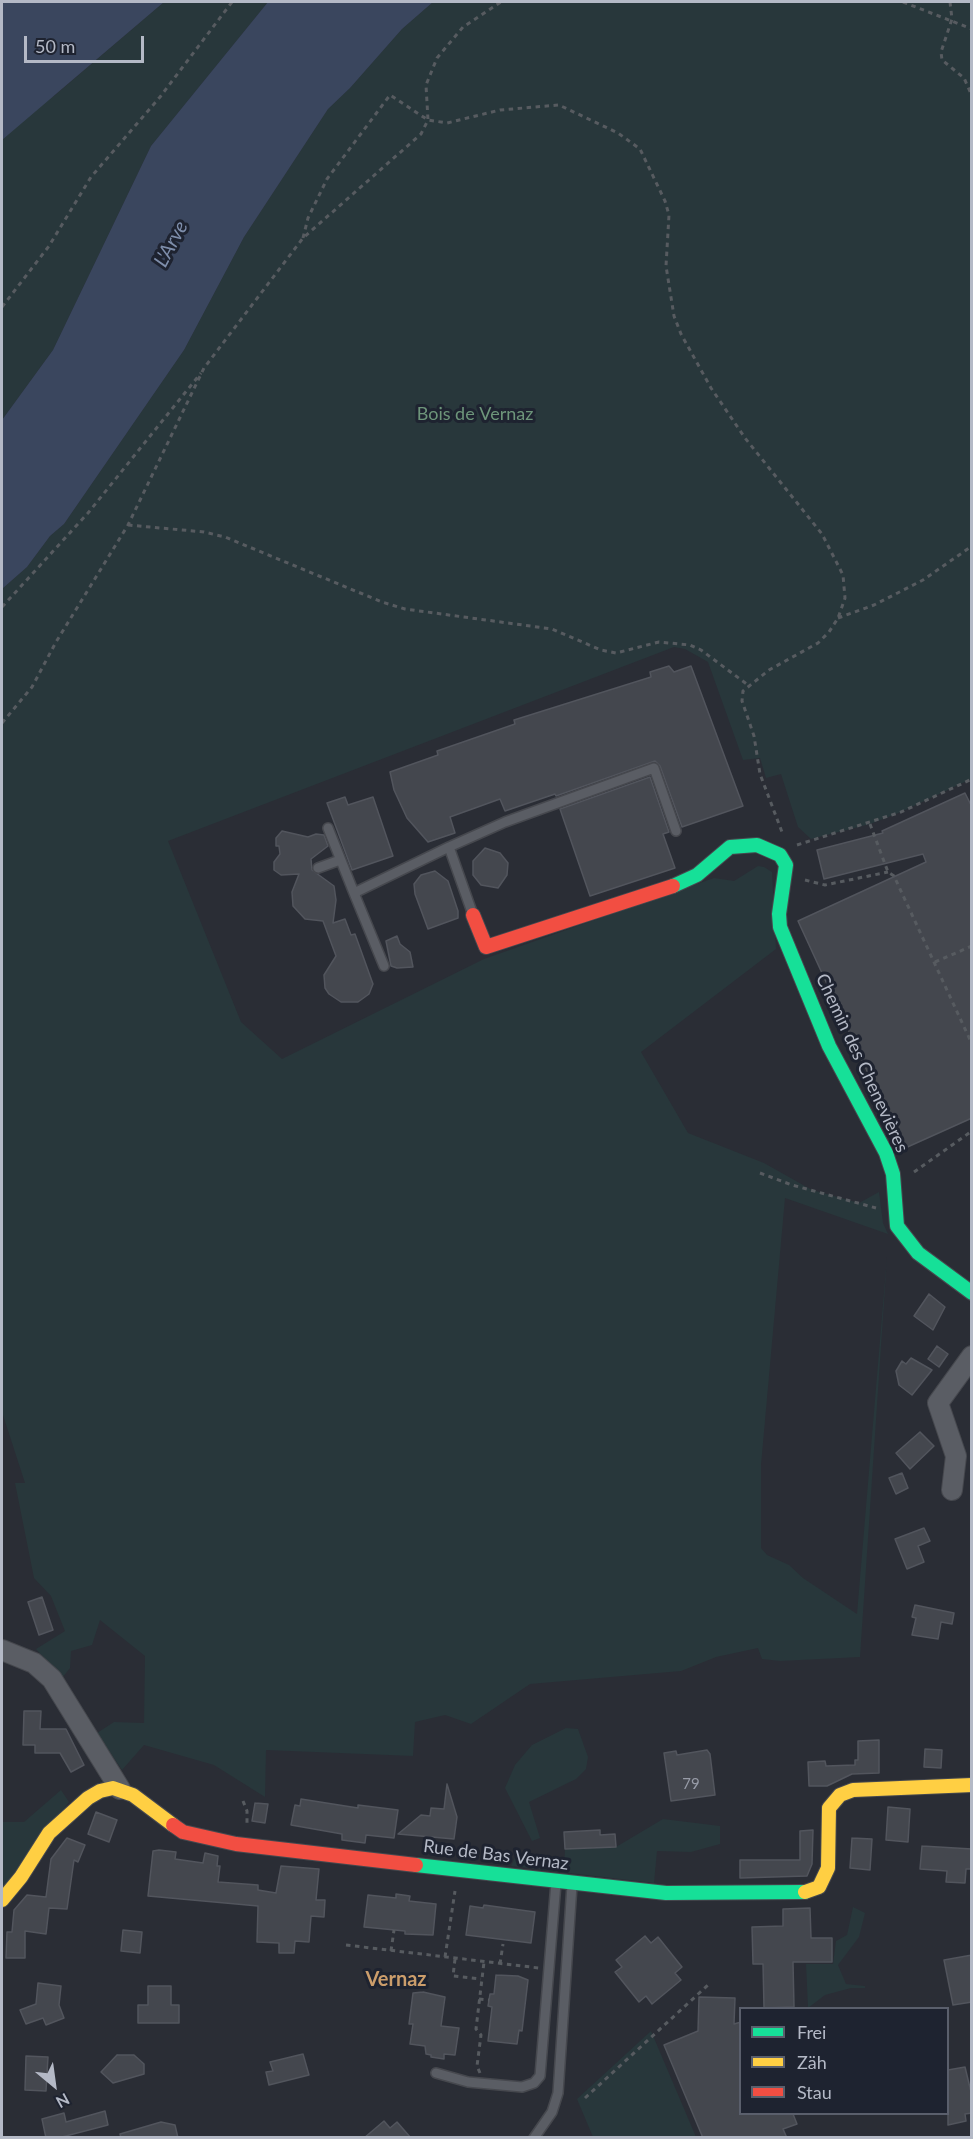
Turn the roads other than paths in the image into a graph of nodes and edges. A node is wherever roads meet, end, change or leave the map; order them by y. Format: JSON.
{"nodes":[{"id":1,"x":328,"y":828,"type":"dead end"},
{"id":2,"x":676,"y":831,"type":"dead end"},
{"id":3,"x":449,"y":847,"type":"junction"},
{"id":4,"x":340,"y":860,"type":"junction"},
{"id":5,"x":318,"y":868,"type":"dead end"},
{"id":6,"x":354,"y":893,"type":"junction"},
{"id":7,"x":473,"y":915,"type":"joint"},
{"id":8,"x":384,"y":966,"type":"dead end"},
{"id":9,"x":972,"y":1293,"type":"edge"},
{"id":10,"x":972,"y":1356,"type":"edge"},
{"id":11,"x":952,"y":1490,"type":"dead end"},
{"id":12,"x":2,"y":1650,"type":"edge"},
{"id":13,"x":972,"y":1785,"type":"edge"},
{"id":14,"x":120,"y":1789,"type":"junction"},
{"id":15,"x":556,"y":1880,"type":"junction"},
{"id":16,"x":572,"y":1882,"type":"junction"},
{"id":17,"x":2,"y":1900,"type":"edge"},
{"id":18,"x":436,"y":2073,"type":"dead end"},
{"id":19,"x":534,"y":2138,"type":"edge"}],
"edges":[{"from":1,"to":4,"type":"lane"},
{"from":2,"to":3,"type":"lane"},
{"from":3,"to":6,"type":"lane"},
{"from":3,"to":7,"type":"lane"},
{"from":4,"to":5,"type":"lane"},
{"from":4,"to":6,"type":"lane"},
{"from":6,"to":8,"type":"lane"},
{"from":7,"to":9,"type":"street","name":"Chemin des Chenevières"},
{"from":10,"to":11,"type":"street"},
{"from":12,"to":14,"type":"street"},
{"from":13,"to":16,"type":"street","name":"Rue de Bas Vernaz"},
{"from":14,"to":15,"type":"street","name":"Rue de Bas Vernaz"},
{"from":14,"to":17,"type":"street"},
{"from":15,"to":16,"type":"street","name":"Rue de Bas Vernaz"},
{"from":15,"to":18,"type":"lane"},
{"from":16,"to":19,"type":"lane"}]}
